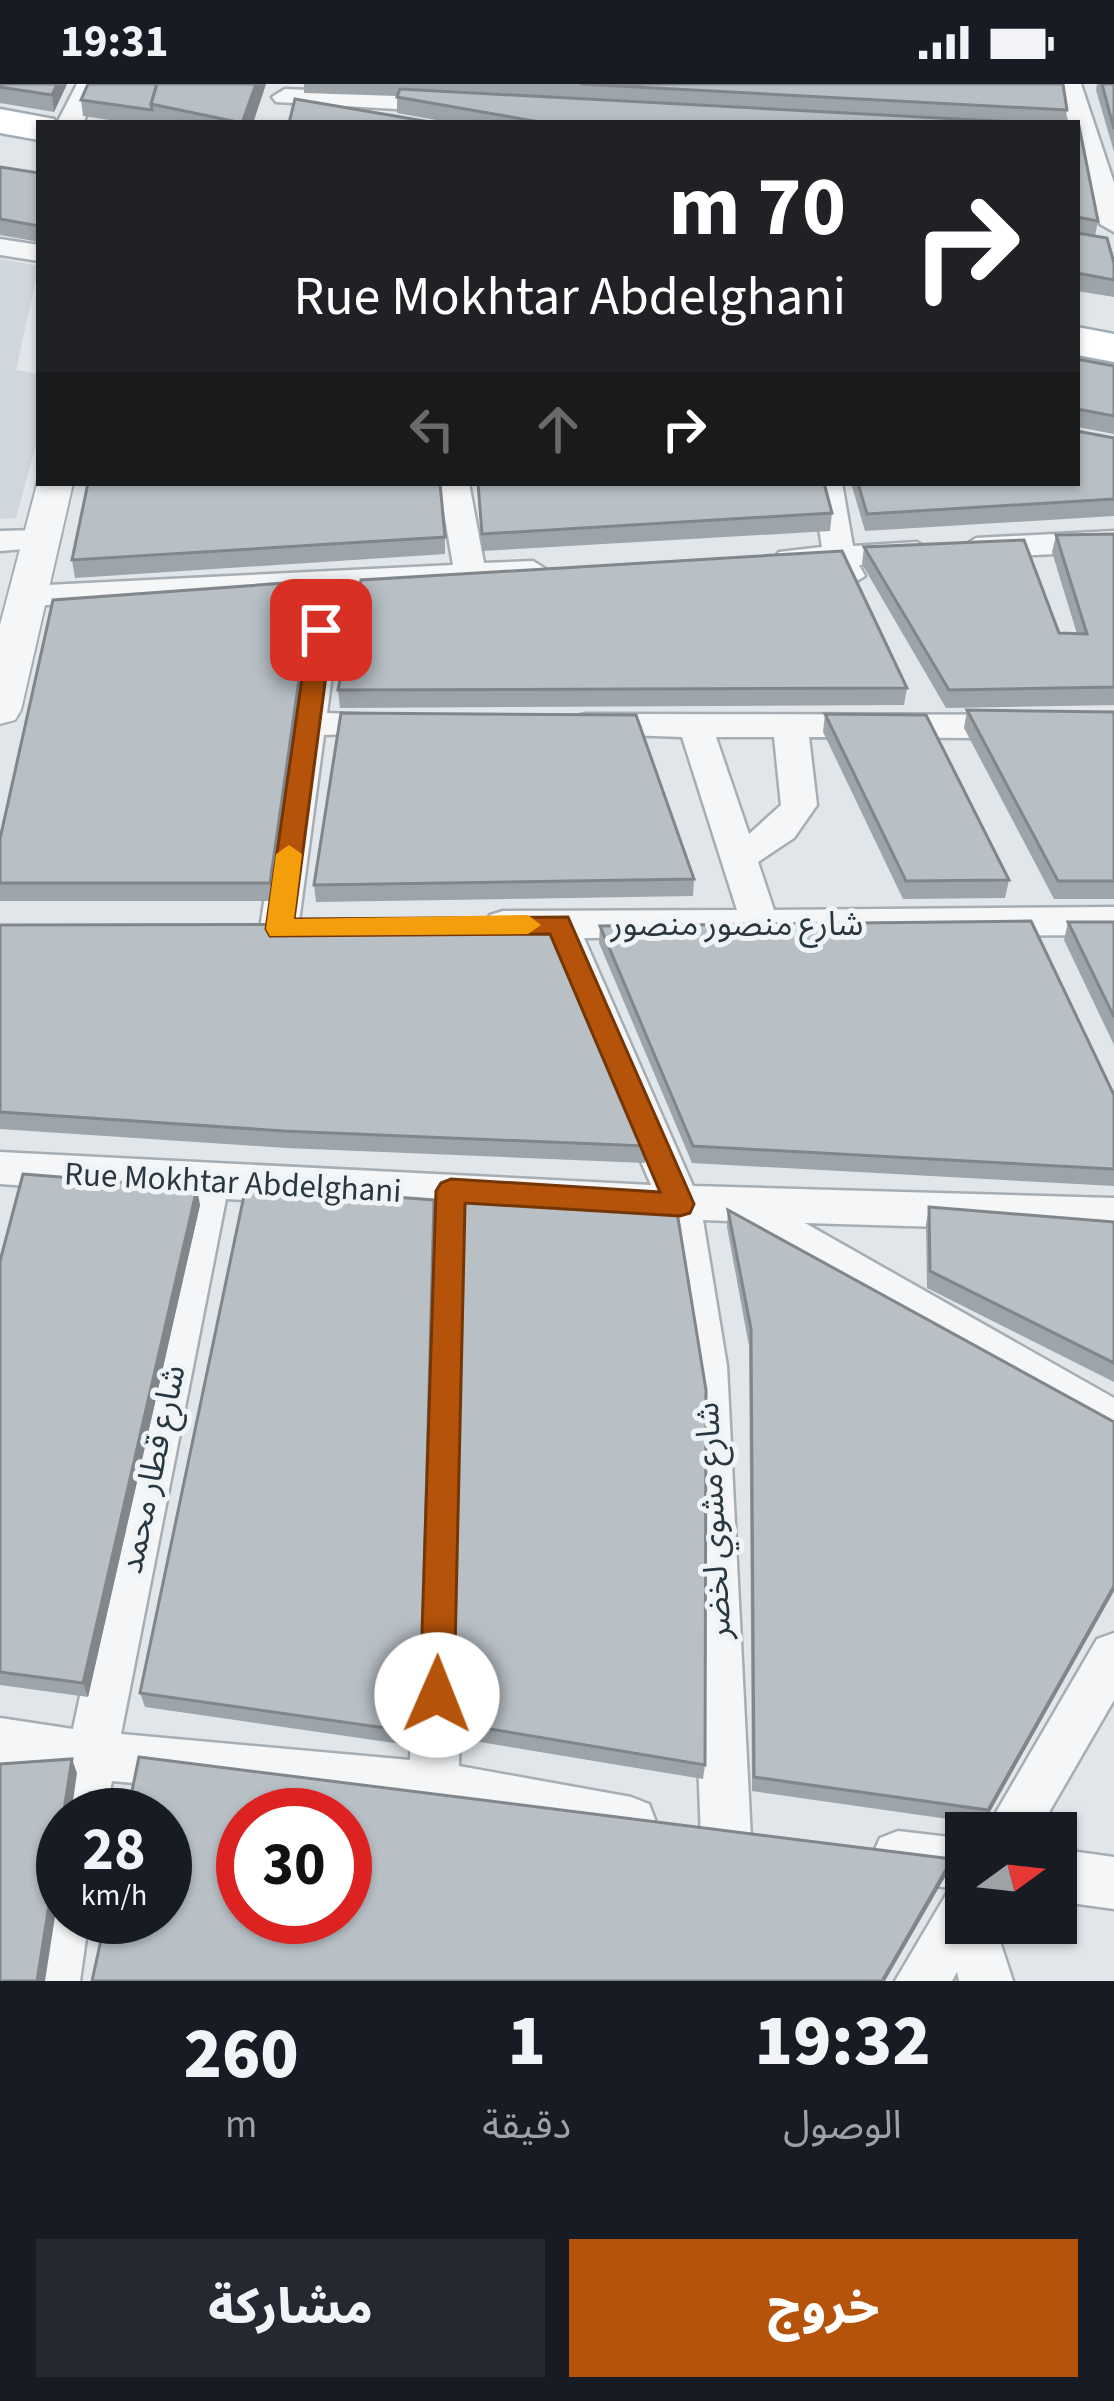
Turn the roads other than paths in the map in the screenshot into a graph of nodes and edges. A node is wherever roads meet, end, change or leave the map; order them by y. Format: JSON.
{"nodes":[{"id":1,"x":89,"y":84,"type":"edge"},
{"id":2,"x":1069,"y":84,"type":"edge"},
{"id":3,"x":285,"y":101,"type":"edge"},
{"id":4,"x":338,"y":101,"type":"junction"},
{"id":5,"x":477,"y":105,"type":"edge"},
{"id":6,"x":71,"y":120,"type":"edge"},
{"id":7,"x":400,"y":120,"type":"edge"},
{"id":8,"x":0,"y":121,"type":"edge"},
{"id":9,"x":36,"y":127,"type":"edge"},
{"id":10,"x":1093,"y":148,"type":"edge"},
{"id":11,"x":0,"y":149,"type":"edge"},
{"id":12,"x":36,"y":155,"type":"edge"},
{"id":13,"x":1108,"y":239,"type":"edge"},
{"id":14,"x":0,"y":247,"type":"edge"},
{"id":15,"x":36,"y":253,"type":"edge"},
{"id":16,"x":1080,"y":315,"type":"edge"},
{"id":17,"x":1114,"y":321,"type":"edge"},
{"id":18,"x":1080,"y":342,"type":"edge"},
{"id":19,"x":1114,"y":348,"type":"edge"},
{"id":20,"x":52,"y":486,"type":"edge"},
{"id":21,"x":462,"y":486,"type":"edge"},
{"id":22,"x":827,"y":486,"type":"edge"},
{"id":23,"x":19,"y":540,"type":"edge"},
{"id":24,"x":1114,"y":541,"type":"edge"},
{"id":25,"x":1018,"y":545,"type":"junction"},
{"id":26,"x":839,"y":557,"type":"junction"},
{"id":27,"x":747,"y":561,"type":"edge"},
{"id":28,"x":562,"y":569,"type":"edge"},
{"id":29,"x":470,"y":573,"type":"junction"},
{"id":30,"x":328,"y":583,"type":"junction"},
{"id":31,"x":1033,"y":586,"type":"edge"},
{"id":32,"x":28,"y":596,"type":"junction"},
{"id":33,"x":860,"y":599,"type":"edge"},
{"id":34,"x":901,"y":683,"type":"edge"},
{"id":35,"x":0,"y":710,"type":"edge"},
{"id":36,"x":307,"y":724,"type":"junction"},
{"id":37,"x":421,"y":724,"type":"edge"},
{"id":38,"x":558,"y":724,"type":"edge"},
{"id":39,"x":695,"y":725,"type":"junction"},
{"id":40,"x":789,"y":725,"type":"junction"},
{"id":41,"x":921,"y":726,"type":"junction"},
{"id":42,"x":1114,"y":727,"type":"edge"},
{"id":43,"x":942,"y":765,"type":"edge"},
{"id":44,"x":738,"y":856,"type":"junction"},
{"id":45,"x":1003,"y":882,"type":"edge"},
{"id":46,"x":1114,"y":921,"type":"edge"},
{"id":47,"x":1024,"y":922,"type":"junction"},
{"id":48,"x":760,"y":923,"type":"junction"},
{"id":49,"x":559,"y":924,"type":"junction"},
{"id":50,"x":466,"y":926,"type":"edge"},
{"id":51,"x":326,"y":928,"type":"edge"},
{"id":52,"x":279,"y":929,"type":"junction"},
{"id":53,"x":233,"y":930,"type":"edge"},
{"id":54,"x":1045,"y":964,"type":"edge"},
{"id":55,"x":0,"y":1168,"type":"edge"},
{"id":56,"x":209,"y":1183,"type":"junction"},
{"id":57,"x":451,"y":1191,"type":"junction"},
{"id":58,"x":680,"y":1204,"type":"junction"},
{"id":59,"x":737,"y":1205,"type":"junction"},
{"id":60,"x":1114,"y":1215,"type":"edge"},
{"id":61,"x":1114,"y":1421,"type":"edge"},
{"id":62,"x":1114,"y":1655,"type":"edge"},
{"id":63,"x":0,"y":1742,"type":"edge"},
{"id":64,"x":89,"y":1755,"type":"junction"},
{"id":65,"x":434,"y":1786,"type":"junction"},
{"id":66,"x":84,"y":1788,"type":"edge"},
{"id":67,"x":1021,"y":1812,"type":"edge"},
{"id":68,"x":857,"y":1852,"type":"edge"},
{"id":69,"x":1077,"y":1878,"type":"edge"},
{"id":70,"x":1114,"y":1883,"type":"edge"},
{"id":71,"x":945,"y":1894,"type":"edge"},
{"id":72,"x":945,"y":1941,"type":"edge"},
{"id":73,"x":59,"y":1944,"type":"edge"},
{"id":74,"x":976,"y":1944,"type":"edge"},
{"id":75,"x":53,"y":1981,"type":"edge"},
{"id":76,"x":922,"y":1981,"type":"edge"},
{"id":77,"x":986,"y":1981,"type":"edge"}],
"edges":[{"from":1,"to":6,"type":"street"},
{"from":2,"to":10,"type":"street"},
{"from":3,"to":4,"type":"street"},
{"from":4,"to":5,"type":"street"},
{"from":4,"to":7,"type":"street"},
{"from":8,"to":9,"type":"main road"},
{"from":10,"to":13,"type":"street"},
{"from":11,"to":12,"type":"main road"},
{"from":14,"to":15,"type":"street"},
{"from":16,"to":17,"type":"main road"},
{"from":18,"to":19,"type":"main road"},
{"from":20,"to":23,"type":"street"},
{"from":21,"to":29,"type":"street"},
{"from":22,"to":26,"type":"street"},
{"from":23,"to":32,"type":"street"},
{"from":24,"to":25,"type":"street"},
{"from":25,"to":26,"type":"street"},
{"from":25,"to":31,"type":"street"},
{"from":26,"to":27,"type":"street"},
{"from":26,"to":33,"type":"street"},
{"from":28,"to":29,"type":"street"},
{"from":29,"to":30,"type":"street"},
{"from":30,"to":32,"type":"street"},
{"from":30,"to":36,"type":"street"},
{"from":32,"to":35,"type":"street"},
{"from":34,"to":41,"type":"street"},
{"from":36,"to":37,"type":"street"},
{"from":36,"to":52,"type":"street"},
{"from":38,"to":39,"type":"street"},
{"from":39,"to":40,"type":"street"},
{"from":39,"to":44,"type":"street"},
{"from":40,"to":41,"type":"street"},
{"from":40,"to":44,"type":"street"},
{"from":41,"to":42,"type":"street"},
{"from":41,"to":43,"type":"street"},
{"from":44,"to":48,"type":"street"},
{"from":45,"to":47,"type":"street"},
{"from":46,"to":47,"type":"street","name":"شارع منصور منصور"},
{"from":47,"to":48,"type":"street","name":"شارع منصور منصور"},
{"from":47,"to":54,"type":"street"},
{"from":48,"to":49,"type":"street","name":"شارع منصور منصور"},
{"from":49,"to":50,"type":"street","name":"شارع منصور منصور"},
{"from":49,"to":58,"type":"street","name":"شارع مشوي لخضر"},
{"from":51,"to":52,"type":"street"},
{"from":52,"to":53,"type":"street"},
{"from":55,"to":56,"type":"street","name":"Rue Mokhtar Abdelghani"},
{"from":56,"to":57,"type":"street","name":"Rue Mokhtar Abdelghani"},
{"from":56,"to":64,"type":"street","name":"شارع قطار محمد"},
{"from":57,"to":58,"type":"street","name":"Rue Mokhtar Abdelghani"},
{"from":57,"to":65,"type":"street"},
{"from":58,"to":59,"type":"street","name":"Rue Mokhtar Abdelghani"},
{"from":58,"to":65,"type":"street","name":"شارع مشوي لخضر"},
{"from":59,"to":60,"type":"street","name":"Rue Mokhtar Abdelghani"},
{"from":59,"to":61,"type":"street"},
{"from":62,"to":67,"type":"street"},
{"from":63,"to":64,"type":"street"},
{"from":64,"to":65,"type":"street"},
{"from":64,"to":66,"type":"street","name":"شارع قطار محمد"},
{"from":68,"to":71,"type":"street"},
{"from":69,"to":70,"type":"street"},
{"from":72,"to":76,"type":"street"},
{"from":73,"to":75,"type":"street"},
{"from":74,"to":77,"type":"street"}]}
